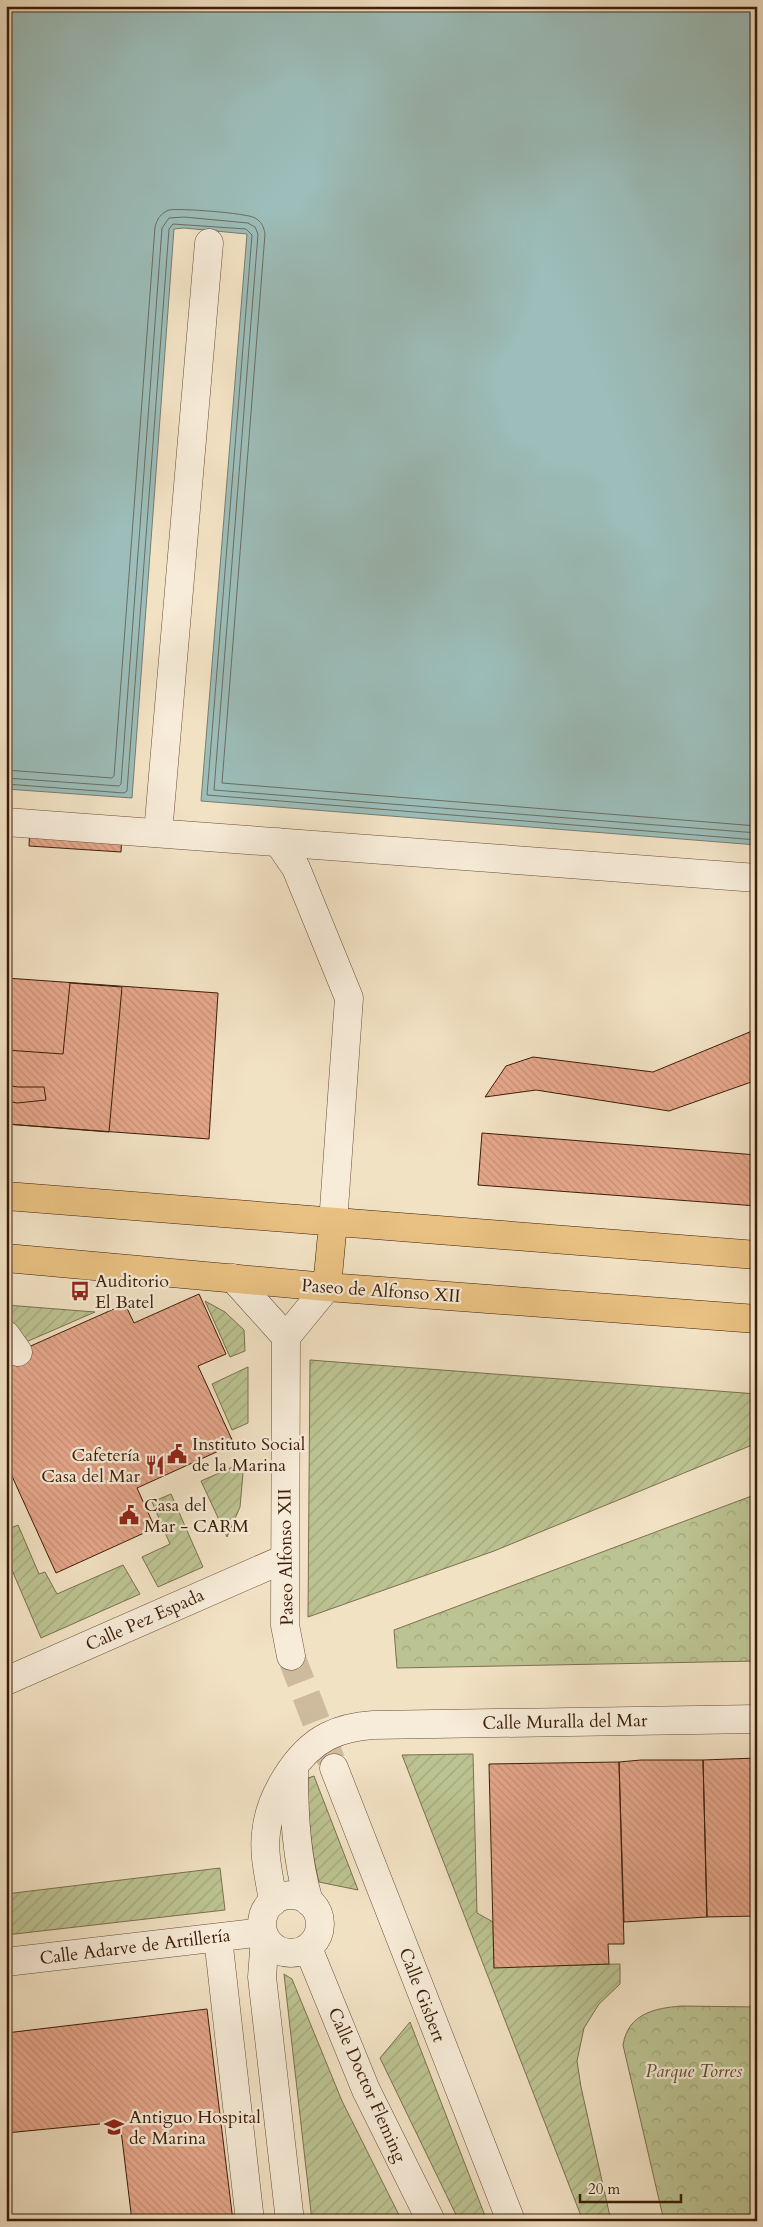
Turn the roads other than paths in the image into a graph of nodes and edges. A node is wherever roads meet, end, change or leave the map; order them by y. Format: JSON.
{"nodes":[{"id":1,"x":209,"y":243,"type":"dead end"},
{"id":2,"x":6,"y":822,"type":"edge"},
{"id":3,"x":158,"y":833,"type":"junction"},
{"id":4,"x":278,"y":842,"type":"junction"},
{"id":5,"x":757,"y":878,"type":"edge"},
{"id":6,"x":6,"y":1196,"type":"edge"},
{"id":7,"x":333,"y":1223,"type":"junction"},
{"id":8,"x":757,"y":1255,"type":"edge"},
{"id":9,"x":6,"y":1258,"type":"edge"},
{"id":10,"x":233,"y":1278,"type":"junction"},
{"id":11,"x":327,"y":1287,"type":"junction"},
{"id":12,"x":757,"y":1319,"type":"edge"},
{"id":13,"x":286,"y":1337,"type":"junction"},
{"id":14,"x":284,"y":1559,"type":"junction"},
{"id":15,"x":291,"y":1656,"type":"tunnel mouth"},
{"id":16,"x":6,"y":1681,"type":"edge"},
{"id":17,"x":757,"y":1719,"type":"edge"},
{"id":18,"x":294,"y":1766,"type":"junction"},
{"id":19,"x":334,"y":1768,"type":"tunnel mouth"},
{"id":20,"x":273,"y":1902,"type":"junction"},
{"id":21,"x":309,"y":1902,"type":"junction"},
{"id":22,"x":264,"y":1934,"type":"junction"},
{"id":23,"x":218,"y":1938,"type":"junction"},
{"id":24,"x":308,"y":1948,"type":"junction"},
{"id":25,"x":6,"y":1962,"type":"edge"},
{"id":26,"x":250,"y":2221,"type":"edge"},
{"id":27,"x":290,"y":2221,"type":"edge"},
{"id":28,"x":431,"y":2221,"type":"edge"},
{"id":29,"x":511,"y":2221,"type":"edge"}],
"edges":[{"from":1,"to":3,"type":"street"},
{"from":2,"to":3,"type":"street"},
{"from":3,"to":4,"type":"street"},
{"from":4,"to":5,"type":"street"},
{"from":4,"to":7,"type":"street"},
{"from":6,"to":7,"type":"main road"},
{"from":7,"to":8,"type":"main road"},
{"from":7,"to":11,"type":"main road"},
{"from":9,"to":10,"type":"main road","name":"Paseo de Alfonso XII"},
{"from":10,"to":11,"type":"main road","name":"Paseo de Alfonso XII"},
{"from":10,"to":13,"type":"street"},
{"from":11,"to":12,"type":"main road","name":"Paseo de Alfonso XII"},
{"from":11,"to":13,"type":"street"},
{"from":13,"to":14,"type":"street","name":"Paseo Alfonso XII"},
{"from":14,"to":15,"type":"street","name":"Paseo Alfonso XII"},
{"from":14,"to":16,"type":"street","name":"Calle Pez Espada"},
{"from":17,"to":18,"type":"street","name":"Calle Muralla del Mar"},
{"from":18,"to":20,"type":"street"},
{"from":18,"to":21,"type":"street"},
{"from":19,"to":29,"type":"street","name":"Calle Gisbert"},
{"from":20,"to":21,"type":"street"},
{"from":20,"to":22,"type":"street"},
{"from":21,"to":24,"type":"street"},
{"from":22,"to":23,"type":"street","name":"Calle Adarve de Artillería"},
{"from":22,"to":24,"type":"street"},
{"from":22,"to":27,"type":"street"},
{"from":23,"to":25,"type":"street","name":"Calle Adarve de Artillería"},
{"from":23,"to":26,"type":"street"},
{"from":24,"to":28,"type":"street","name":"Calle Doctor Fleming"}]}
